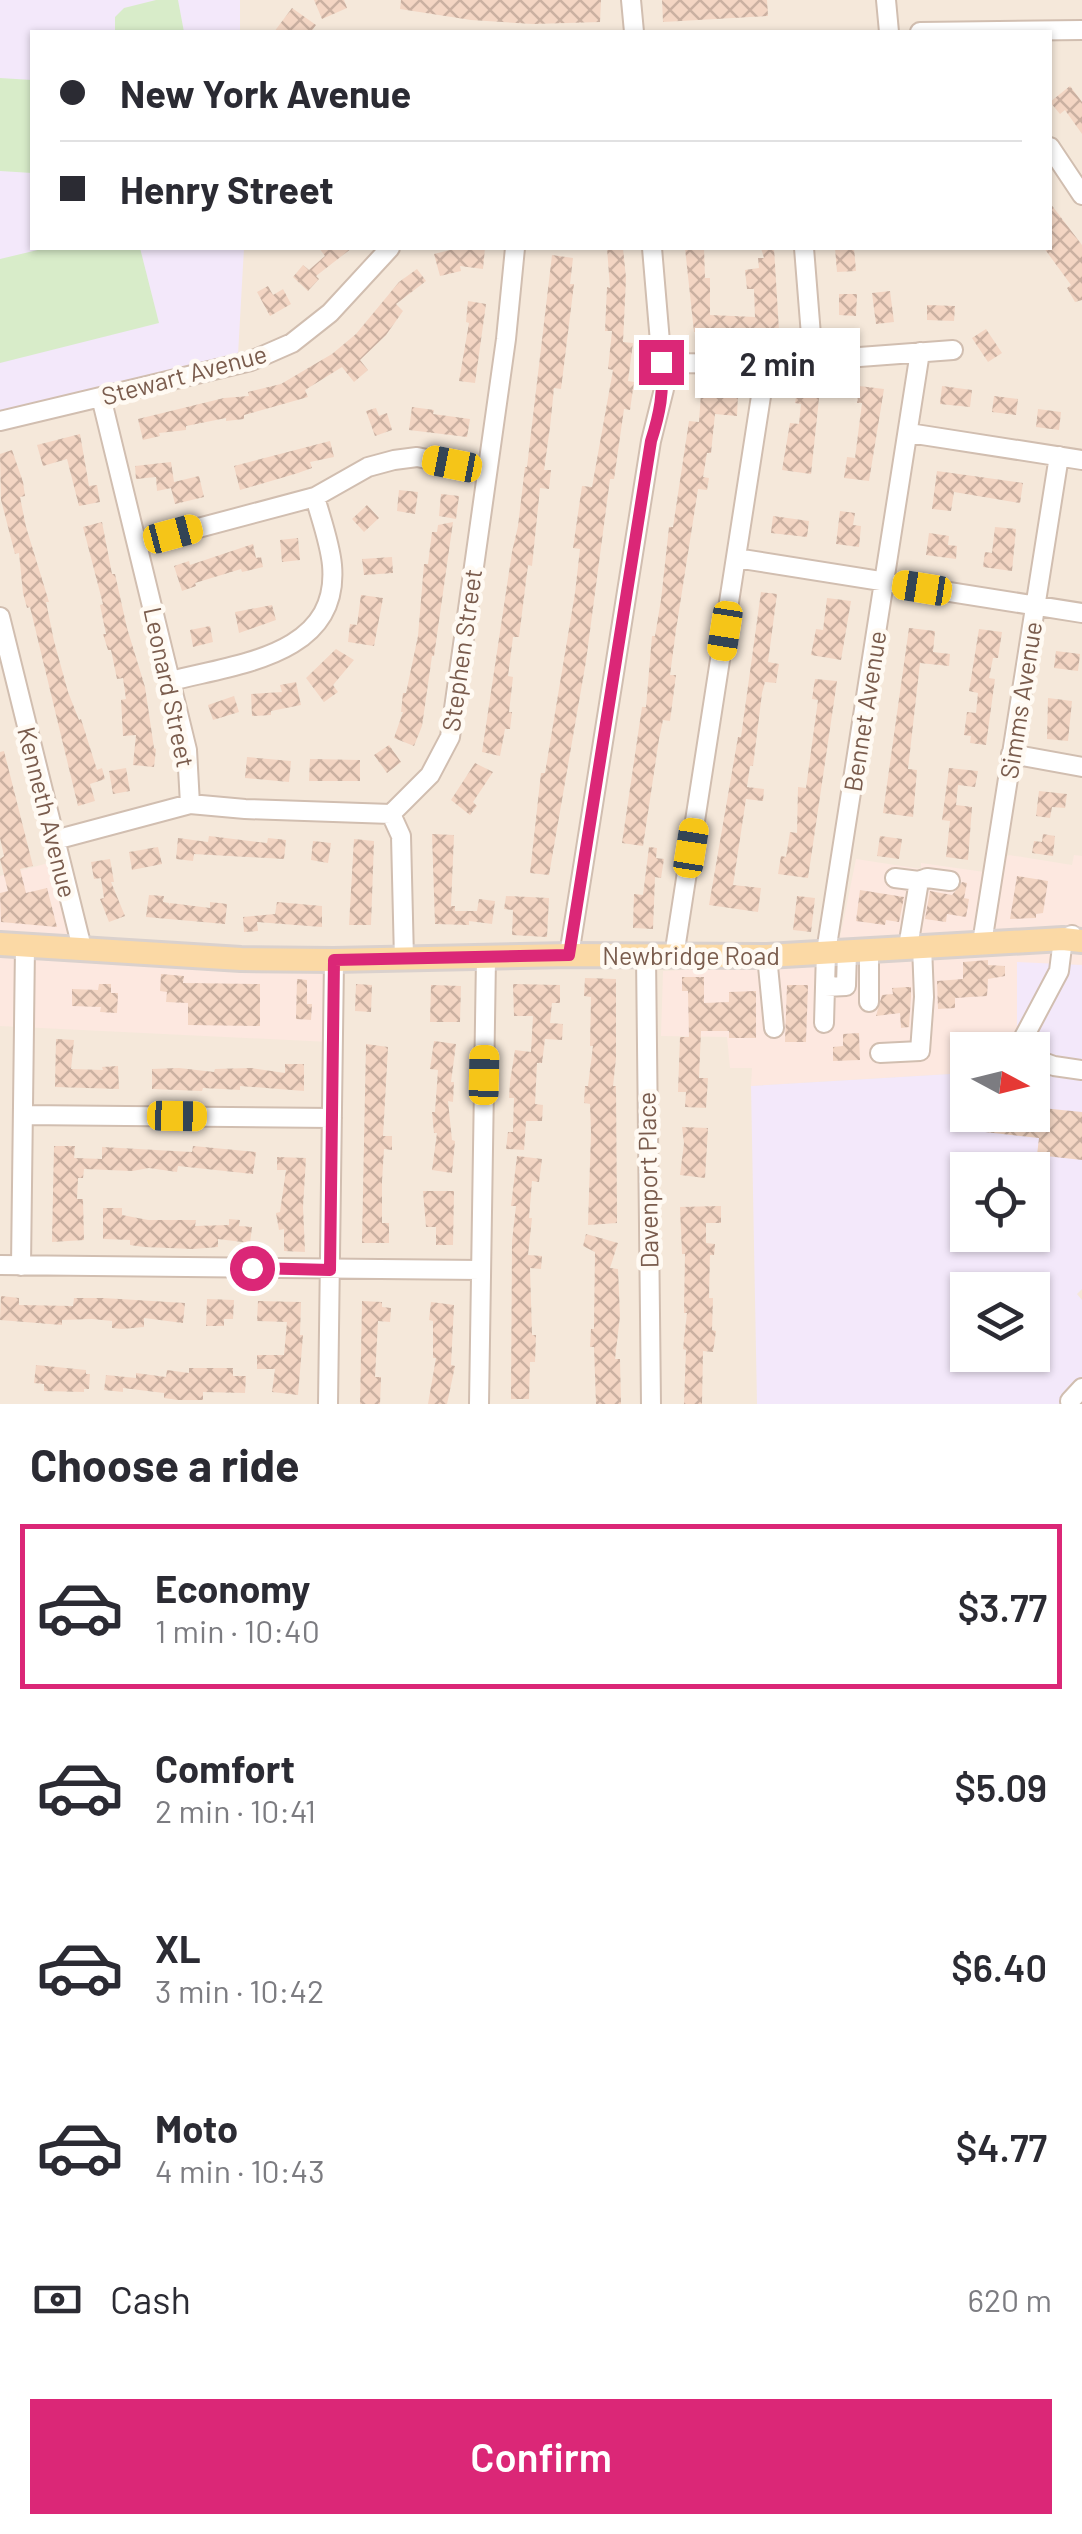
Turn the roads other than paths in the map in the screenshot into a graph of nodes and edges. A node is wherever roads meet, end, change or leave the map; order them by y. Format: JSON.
{"nodes":[{"id":1,"x":631,"y":0,"type":"edge"},
{"id":2,"x":886,"y":0,"type":"edge"},
{"id":3,"x":634,"y":30,"type":"edge"},
{"id":4,"x":889,"y":30,"type":"edge"},
{"id":5,"x":1082,"y":30,"type":"edge"},
{"id":6,"x":1052,"y":31,"type":"edge"},
{"id":7,"x":1052,"y":151,"type":"edge"},
{"id":8,"x":1082,"y":194,"type":"edge"},
{"id":9,"x":388,"y":250,"type":"edge"},
{"id":10,"x":515,"y":250,"type":"edge"},
{"id":11,"x":652,"y":250,"type":"edge"},
{"id":12,"x":804,"y":250,"type":"edge"},
{"id":13,"x":953,"y":350,"type":"dead end"},
{"id":14,"x":920,"y":352,"type":"junction"},
{"id":15,"x":814,"y":360,"type":"junction"},
{"id":16,"x":661,"y":362,"type":"junction"},
{"id":17,"x":766,"y":364,"type":"junction"},
{"id":18,"x":101,"y":397,"type":"junction"},
{"id":19,"x":0,"y":421,"type":"edge"},
{"id":20,"x":908,"y":433,"type":"junction"},
{"id":21,"x":1059,"y":456,"type":"junction"},
{"id":22,"x":1082,"y":460,"type":"edge"},
{"id":23,"x":486,"y":471,"type":"junction"},
{"id":24,"x":315,"y":497,"type":"junction"},
{"id":25,"x":138,"y":544,"type":"junction"},
{"id":26,"x":736,"y":558,"type":"junction"},
{"id":27,"x":885,"y":582,"type":"junction"},
{"id":28,"x":1034,"y":606,"type":"junction"},
{"id":29,"x":1082,"y":613,"type":"edge"},
{"id":30,"x":0,"y":617,"type":"edge"},
{"id":31,"x":172,"y":681,"type":"junction"},
{"id":32,"x":1011,"y":754,"type":"junction"},
{"id":33,"x":1082,"y":767,"type":"edge"},
{"id":34,"x":190,"y":804,"type":"junction"},
{"id":35,"x":391,"y":814,"type":"junction"},
{"id":36,"x":55,"y":840,"type":"junction"},
{"id":37,"x":895,"y":878,"type":"dead end"},
{"id":38,"x":918,"y":881,"type":"junction"},
{"id":39,"x":950,"y":882,"type":"dead end"},
{"id":40,"x":1076,"y":937,"type":"edge"},
{"id":41,"x":982,"y":943,"type":"junction"},
{"id":42,"x":0,"y":944,"type":"edge"},
{"id":43,"x":26,"y":946,"type":"junction"},
{"id":44,"x":915,"y":947,"type":"junction"},
{"id":45,"x":82,"y":948,"type":"junction"},
{"id":46,"x":847,"y":951,"type":"junction"},
{"id":47,"x":569,"y":955,"type":"junction"},
{"id":48,"x":646,"y":956,"type":"junction"},
{"id":49,"x":674,"y":956,"type":"junction"},
{"id":50,"x":767,"y":956,"type":"junction"},
{"id":51,"x":486,"y":958,"type":"junction"},
{"id":52,"x":404,"y":959,"type":"junction"},
{"id":53,"x":334,"y":960,"type":"junction"},
{"id":54,"x":869,"y":1002,"type":"dead end"},
{"id":55,"x":824,"y":1023,"type":"dead end"},
{"id":56,"x":774,"y":1028,"type":"dead end"},
{"id":57,"x":1027,"y":1032,"type":"edge"},
{"id":58,"x":880,"y":1053,"type":"dead end"},
{"id":59,"x":1050,"y":1065,"type":"edge"},
{"id":60,"x":1082,"y":1070,"type":"edge"},
{"id":61,"x":23,"y":1115,"type":"junction"},
{"id":62,"x":332,"y":1118,"type":"junction"},
{"id":63,"x":0,"y":1266,"type":"edge"},
{"id":64,"x":20,"y":1266,"type":"junction"},
{"id":65,"x":330,"y":1270,"type":"junction"},
{"id":66,"x":481,"y":1270,"type":"junction"},
{"id":67,"x":328,"y":1404,"type":"edge"},
{"id":68,"x":479,"y":1404,"type":"edge"},
{"id":69,"x":651,"y":1404,"type":"edge"}],
"edges":[{"from":1,"to":3,"type":"street"},
{"from":2,"to":4,"type":"street"},
{"from":5,"to":6,"type":"street"},
{"from":7,"to":8,"type":"street"},
{"from":9,"to":18,"type":"street","name":"Stewart Avenue"},
{"from":10,"to":23,"type":"street","name":"Stephen Street"},
{"from":11,"to":16,"type":"street"},
{"from":12,"to":15,"type":"street"},
{"from":13,"to":14,"type":"street"},
{"from":14,"to":15,"type":"street"},
{"from":14,"to":20,"type":"street","name":"Bennet Avenue"},
{"from":15,"to":17,"type":"street"},
{"from":16,"to":17,"type":"street"},
{"from":16,"to":47,"type":"street"},
{"from":17,"to":26,"type":"street"},
{"from":18,"to":19,"type":"street","name":"Stewart Avenue"},
{"from":18,"to":25,"type":"street","name":"Leonard Street"},
{"from":20,"to":21,"type":"street"},
{"from":20,"to":27,"type":"street","name":"Bennet Avenue"},
{"from":21,"to":22,"type":"street"},
{"from":21,"to":28,"type":"street","name":"Simms Avenue"},
{"from":23,"to":24,"type":"street"},
{"from":23,"to":35,"type":"street","name":"Stephen Street"},
{"from":24,"to":25,"type":"street"},
{"from":24,"to":31,"type":"street"},
{"from":25,"to":31,"type":"street","name":"Leonard Street"},
{"from":26,"to":27,"type":"street"},
{"from":26,"to":49,"type":"street"},
{"from":27,"to":28,"type":"street"},
{"from":27,"to":46,"type":"street","name":"Bennet Avenue"},
{"from":28,"to":29,"type":"street"},
{"from":28,"to":32,"type":"street","name":"Simms Avenue"},
{"from":30,"to":36,"type":"street","name":"Kenneth Avenue"},
{"from":31,"to":34,"type":"street","name":"Leonard Street"},
{"from":32,"to":33,"type":"street"},
{"from":32,"to":41,"type":"street","name":"Simms Avenue"},
{"from":34,"to":35,"type":"street"},
{"from":34,"to":36,"type":"street"},
{"from":35,"to":52,"type":"street"},
{"from":36,"to":45,"type":"street","name":"Kenneth Avenue"},
{"from":37,"to":38,"type":"street"},
{"from":38,"to":39,"type":"street"},
{"from":38,"to":44,"type":"street"},
{"from":40,"to":41,"type":"main road","name":"Newbridge Road"},
{"from":40,"to":57,"type":"street"},
{"from":41,"to":44,"type":"main road","name":"Newbridge Road"},
{"from":42,"to":43,"type":"main road","name":"Newbridge Road"},
{"from":43,"to":45,"type":"main road","name":"Newbridge Road"},
{"from":43,"to":61,"type":"street"},
{"from":44,"to":46,"type":"main road","name":"Newbridge Road"},
{"from":44,"to":58,"type":"street"},
{"from":45,"to":53,"type":"main road","name":"Newbridge Road"},
{"from":46,"to":50,"type":"main road","name":"Newbridge Road"},
{"from":46,"to":54,"type":"street"},
{"from":46,"to":55,"type":"street"},
{"from":47,"to":48,"type":"main road","name":"Newbridge Road"},
{"from":47,"to":51,"type":"main road","name":"Newbridge Road"},
{"from":48,"to":49,"type":"main road","name":"Newbridge Road"},
{"from":48,"to":69,"type":"street","name":"Davenport Place"},
{"from":49,"to":50,"type":"main road","name":"Newbridge Road"},
{"from":50,"to":56,"type":"street"},
{"from":51,"to":52,"type":"main road","name":"Newbridge Road"},
{"from":51,"to":66,"type":"street"},
{"from":52,"to":53,"type":"main road","name":"Newbridge Road"},
{"from":53,"to":62,"type":"street"},
{"from":59,"to":60,"type":"street"},
{"from":61,"to":62,"type":"street"},
{"from":61,"to":64,"type":"street"},
{"from":62,"to":65,"type":"street"},
{"from":63,"to":64,"type":"street"},
{"from":64,"to":65,"type":"street"},
{"from":65,"to":66,"type":"street"},
{"from":65,"to":67,"type":"street"},
{"from":66,"to":68,"type":"street"}]}
